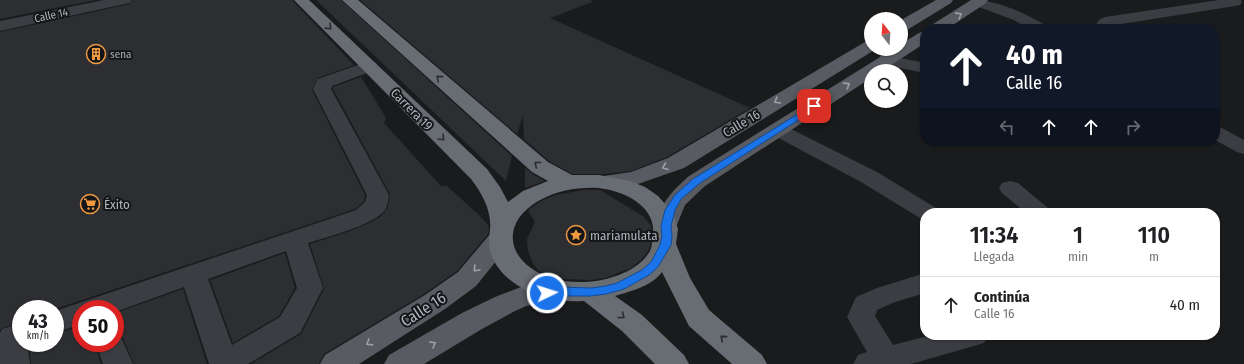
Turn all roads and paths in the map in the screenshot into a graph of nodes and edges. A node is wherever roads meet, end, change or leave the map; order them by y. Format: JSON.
{"nodes":[{"id":1,"x":125,"y":0,"type":"edge"},
{"id":2,"x":301,"y":0,"type":"edge"},
{"id":3,"x":349,"y":0,"type":"edge"},
{"id":4,"x":946,"y":0,"type":"edge"},
{"id":5,"x":980,"y":1,"type":"edge"},
{"id":6,"x":1237,"y":6,"type":"edge"},
{"id":7,"x":908,"y":23,"type":"edge"},
{"id":8,"x":944,"y":24,"type":"edge"},
{"id":9,"x":1032,"y":24,"type":"edge"},
{"id":10,"x":1104,"y":24,"type":"edge"},
{"id":11,"x":1172,"y":24,"type":"edge"},
{"id":12,"x":0,"y":26,"type":"edge"},
{"id":13,"x":920,"y":39,"type":"edge"},
{"id":14,"x":864,"y":49,"type":"edge"},
{"id":15,"x":886,"y":60,"type":"junction"},
{"id":16,"x":369,"y":66,"type":"junction"},
{"id":17,"x":920,"y":67,"type":"edge"},
{"id":18,"x":778,"y":130,"type":"junction"},
{"id":19,"x":1220,"y":135,"type":"edge"},
{"id":20,"x":1244,"y":148,"type":"edge"},
{"id":21,"x":571,"y":182,"type":"junction"},
{"id":22,"x":605,"y":182,"type":"junction"},
{"id":23,"x":1010,"y":188,"type":"dead end"},
{"id":24,"x":920,"y":208,"type":"edge"},
{"id":25,"x":1034,"y":208,"type":"edge"},
{"id":26,"x":501,"y":234,"type":"junction"},
{"id":27,"x":666,"y":236,"type":"junction"},
{"id":28,"x":295,"y":239,"type":"junction"},
{"id":29,"x":193,"y":274,"type":"junction"},
{"id":30,"x":920,"y":284,"type":"edge"},
{"id":31,"x":560,"y":291,"type":"junction"},
{"id":32,"x":591,"y":292,"type":"junction"},
{"id":33,"x":118,"y":300,"type":"edge"},
{"id":34,"x":956,"y":340,"type":"edge"},
{"id":35,"x":113,"y":352,"type":"edge"},
{"id":36,"x":877,"y":362,"type":"edge"},
{"id":37,"x":118,"y":364,"type":"edge"},
{"id":38,"x":224,"y":364,"type":"edge"},
{"id":39,"x":335,"y":364,"type":"edge"},
{"id":40,"x":399,"y":364,"type":"edge"},
{"id":41,"x":674,"y":364,"type":"edge"},
{"id":42,"x":752,"y":364,"type":"edge"}],
"edges":[{"from":1,"to":12,"type":"street","name":"Calle 14"},
{"from":2,"to":16,"type":"highway","name":"Carrera 19","one_way":true},
{"from":21,"to":3,"type":"highway","one_way":true},
{"from":4,"to":7,"type":"main road"},
{"from":8,"to":5,"type":"main road","one_way":true},
{"from":5,"to":9,"type":"street"},
{"from":6,"to":10,"type":"street"},
{"from":6,"to":11,"type":"street"},
{"from":13,"to":15,"type":"main road","name":"Calle 16"},
{"from":14,"to":22,"type":"main road","name":"Calle 16","one_way":true},
{"from":15,"to":17,"type":"street"},
{"from":18,"to":15,"type":"main road","name":"Calle 16","one_way":true},
{"from":16,"to":26,"type":"highway","name":"Carrera 19","one_way":true},
{"from":16,"to":28,"type":"street"},
{"from":18,"to":24,"type":"street"},
{"from":18,"to":27,"type":"main road","name":"Calle 16"},
{"from":19,"to":20,"type":"street"},
{"from":21,"to":22,"type":"highway"},
{"from":21,"to":26,"type":"highway"},
{"from":22,"to":27,"type":"highway"},
{"from":23,"to":25,"type":"street"},
{"from":26,"to":31,"type":"highway"},
{"from":26,"to":39,"type":"main road","name":"Calle 16","one_way":true},
{"from":27,"to":32,"type":"highway"},
{"from":42,"to":27,"type":"highway","one_way":true},
{"from":28,"to":29,"type":"street"},
{"from":28,"to":38,"type":"street"},
{"from":29,"to":33,"type":"street"},
{"from":29,"to":38,"type":"street"},
{"from":30,"to":36,"type":"street"},
{"from":31,"to":32,"type":"highway"},
{"from":40,"to":31,"type":"main road","one_way":true},
{"from":32,"to":41,"type":"highway","one_way":true},
{"from":34,"to":36,"type":"street"},
{"from":35,"to":37,"type":"street"}]}
